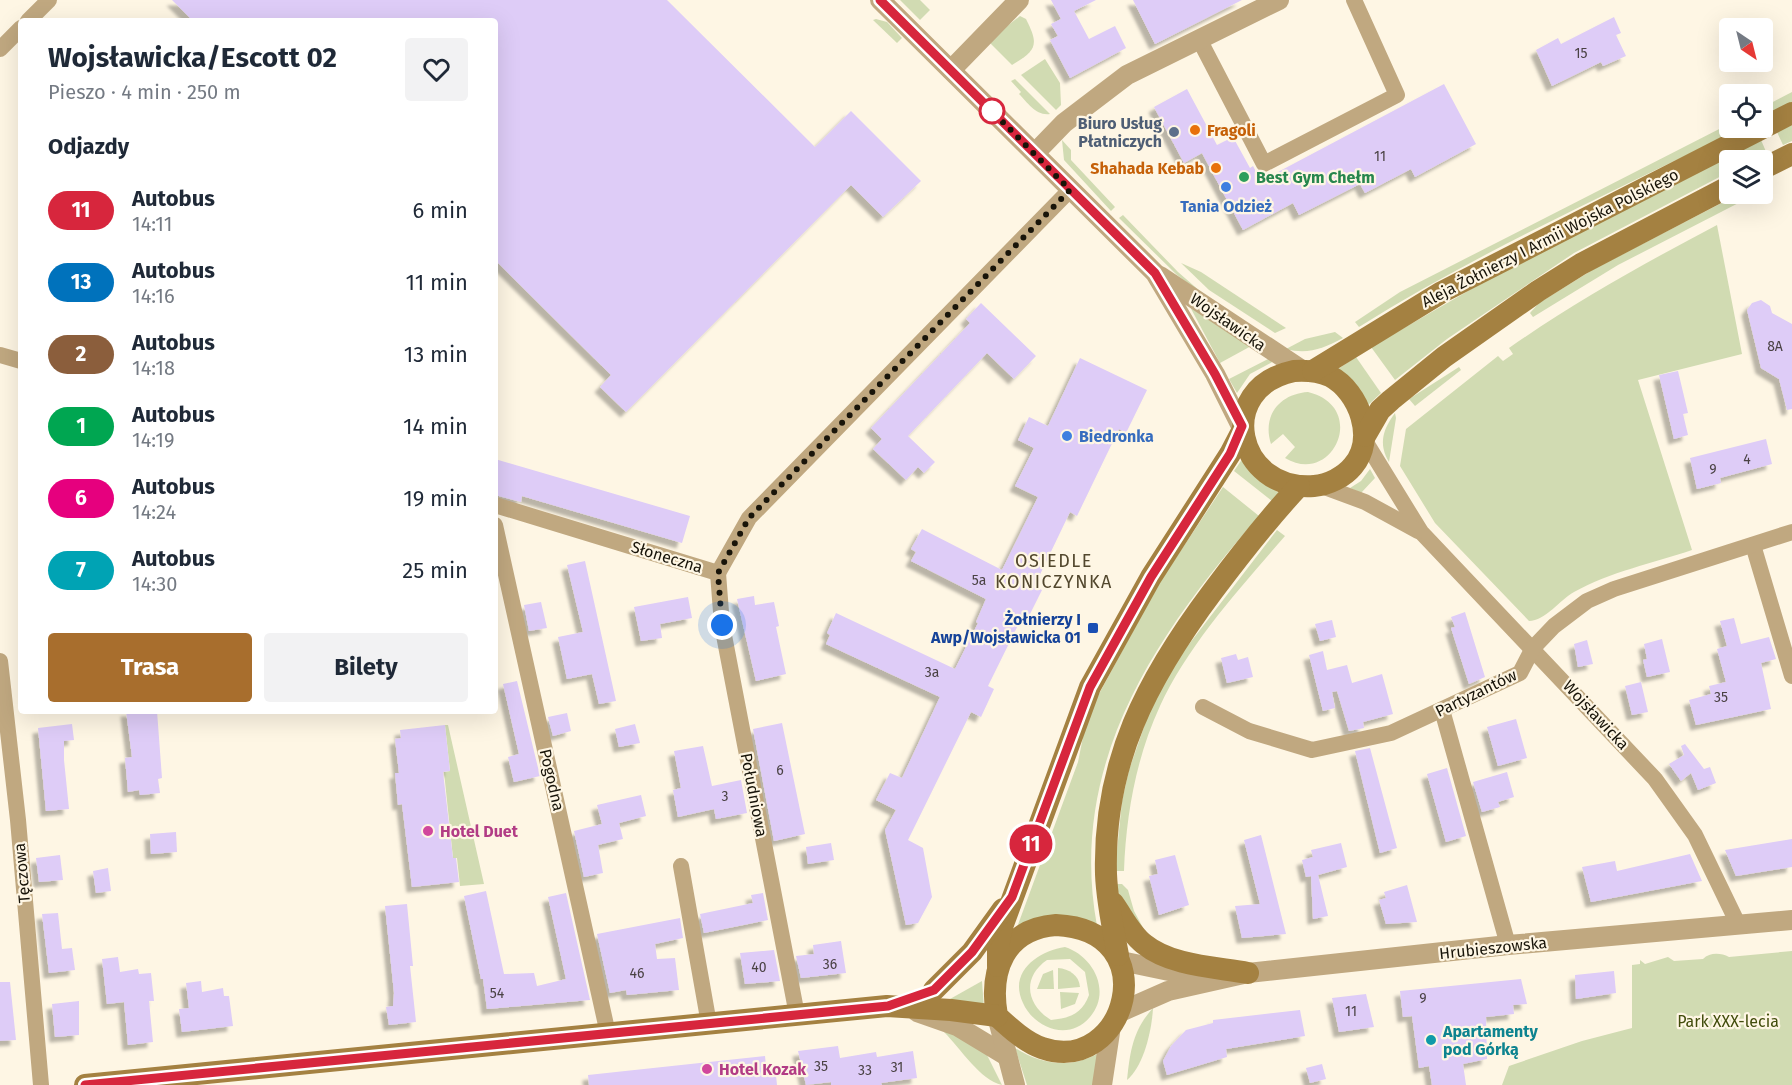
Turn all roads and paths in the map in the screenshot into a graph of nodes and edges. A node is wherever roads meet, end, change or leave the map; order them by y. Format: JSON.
{"nodes":[{"id":1,"x":49,"y":0,"type":"edge"},
{"id":2,"x":880,"y":0,"type":"edge"},
{"id":3,"x":1019,"y":0,"type":"edge"},
{"id":4,"x":1279,"y":0,"type":"edge"},
{"id":5,"x":1354,"y":0,"type":"edge"},
{"id":6,"x":31,"y":18,"type":"edge"},
{"id":7,"x":18,"y":31,"type":"edge"},
{"id":8,"x":1199,"y":39,"type":"junction"},
{"id":9,"x":0,"y":49,"type":"edge"},
{"id":10,"x":951,"y":70,"type":"junction"},
{"id":11,"x":1792,"y":113,"type":"edge"},
{"id":12,"x":1035,"y":153,"type":"junction"},
{"id":13,"x":1792,"y":154,"type":"edge"},
{"id":14,"x":1773,"y":164,"type":"edge"},
{"id":15,"x":1070,"y":190,"type":"junction"},
{"id":16,"x":1719,"y":192,"type":"edge"},
{"id":17,"x":1155,"y":273,"type":"junction"},
{"id":18,"x":0,"y":355,"type":"edge"},
{"id":19,"x":18,"y":360,"type":"edge"},
{"id":20,"x":1307,"y":371,"type":"junction"},
{"id":21,"x":1242,"y":428,"type":"junction"},
{"id":22,"x":1365,"y":438,"type":"junction"},
{"id":23,"x":1309,"y":485,"type":"junction"},
{"id":24,"x":498,"y":506,"type":"edge"},
{"id":25,"x":1421,"y":532,"type":"junction"},
{"id":26,"x":1792,"y":532,"type":"edge"},
{"id":27,"x":498,"y":539,"type":"edge"},
{"id":28,"x":1753,"y":545,"type":"junction"},
{"id":29,"x":718,"y":573,"type":"junction"},
{"id":30,"x":1533,"y":648,"type":"junction"},
{"id":31,"x":0,"y":661,"type":"edge"},
{"id":32,"x":1792,"y":676,"type":"edge"},
{"id":33,"x":1203,"y":707,"type":"dead end"},
{"id":34,"x":1442,"y":710,"type":"junction"},
{"id":35,"x":681,"y":866,"type":"dead end"},
{"id":36,"x":1108,"y":896,"type":"junction"},
{"id":37,"x":1012,"y":897,"type":"junction"},
{"id":38,"x":1792,"y":906,"type":"edge"},
{"id":39,"x":1792,"y":920,"type":"edge"},
{"id":40,"x":1738,"y":924,"type":"junction"},
{"id":41,"x":1508,"y":945,"type":"junction"},
{"id":42,"x":1119,"y":958,"type":"junction"},
{"id":43,"x":998,"y":966,"type":"junction"},
{"id":44,"x":1248,"y":973,"type":"junction"},
{"id":45,"x":934,"y":990,"type":"junction"},
{"id":46,"x":895,"y":1007,"type":"junction"},
{"id":47,"x":797,"y":1016,"type":"junction"},
{"id":48,"x":997,"y":1017,"type":"junction"},
{"id":49,"x":1115,"y":1020,"type":"junction"},
{"id":50,"x":709,"y":1024,"type":"junction"},
{"id":51,"x":608,"y":1034,"type":"junction"},
{"id":52,"x":1005,"y":1055,"type":"junction"},
{"id":53,"x":41,"y":1085,"type":"edge"},
{"id":54,"x":85,"y":1085,"type":"edge"},
{"id":55,"x":1015,"y":1085,"type":"edge"},
{"id":56,"x":1102,"y":1085,"type":"edge"}],
"edges":[{"from":1,"to":6,"type":"street"},
{"from":2,"to":10,"type":"street","name":"Wojsławicka"},
{"from":3,"to":10,"type":"street"},
{"from":4,"to":8,"type":"street"},
{"from":5,"to":8,"type":"street"},
{"from":7,"to":9,"type":"street"},
{"from":8,"to":12,"type":"street"},
{"from":10,"to":12,"type":"street","name":"Wojsławicka"},
{"from":11,"to":20,"type":"main road","name":"Aleja Żołnierzy I Armii Wojska Polskiego"},
{"from":12,"to":15,"type":"street","name":"Wojsławicka"},
{"from":13,"to":14,"type":"main road"},
{"from":15,"to":17,"type":"street","name":"Wojsławicka"},
{"from":15,"to":29,"type":"street","name":"Słoneczna"},
{"from":16,"to":22,"type":"main road"},
{"from":17,"to":20,"type":"street","name":"Wojsławicka"},
{"from":17,"to":21,"type":"street","name":"Wojsławicka"},
{"from":18,"to":19,"type":"street"},
{"from":20,"to":21,"type":"main road"},
{"from":20,"to":22,"type":"main road"},
{"from":21,"to":23,"type":"main road"},
{"from":21,"to":37,"type":"main road"},
{"from":22,"to":23,"type":"main road"},
{"from":22,"to":25,"type":"street","name":"Wojsławicka"},
{"from":23,"to":25,"type":"street","name":"Wojsławicka"},
{"from":23,"to":36,"type":"main road"},
{"from":24,"to":29,"type":"street","name":"Słoneczna"},
{"from":25,"to":30,"type":"street","name":"Wojsławicka"},
{"from":26,"to":28,"type":"street","name":"Partyzantów"},
{"from":27,"to":51,"type":"street","name":"Pogodna"},
{"from":28,"to":30,"type":"street","name":"Partyzantów"},
{"from":28,"to":32,"type":"street"},
{"from":29,"to":47,"type":"street","name":"Południowa"},
{"from":30,"to":34,"type":"street","name":"Partyzantów"},
{"from":30,"to":40,"type":"street","name":"Wojsławicka"},
{"from":31,"to":53,"type":"street","name":"Tęczowa"},
{"from":33,"to":34,"type":"street","name":"Partyzantów"},
{"from":34,"to":41,"type":"street"},
{"from":35,"to":50,"type":"street"},
{"from":36,"to":42,"type":"main road"},
{"from":36,"to":44,"type":"main road"},
{"from":37,"to":43,"type":"main road"},
{"from":37,"to":45,"type":"main road"},
{"from":38,"to":40,"type":"street"},
{"from":39,"to":40,"type":"street"},
{"from":40,"to":41,"type":"street","name":"Hrubieszowska"},
{"from":41,"to":44,"type":"street","name":"Hrubieszowska"},
{"from":42,"to":43,"type":"main road"},
{"from":42,"to":44,"type":"street"},
{"from":42,"to":49,"type":"main road"},
{"from":43,"to":45,"type":"main road"},
{"from":43,"to":48,"type":"main road"},
{"from":44,"to":49,"type":"street"},
{"from":45,"to":46,"type":"main road"},
{"from":46,"to":47,"type":"main road"},
{"from":46,"to":48,"type":"main road"},
{"from":46,"to":52,"type":"street"},
{"from":47,"to":50,"type":"main road"},
{"from":48,"to":49,"type":"main road"},
{"from":48,"to":52,"type":"street"},
{"from":49,"to":56,"type":"street"},
{"from":50,"to":51,"type":"main road"},
{"from":51,"to":54,"type":"main road"},
{"from":52,"to":55,"type":"street"}]}
